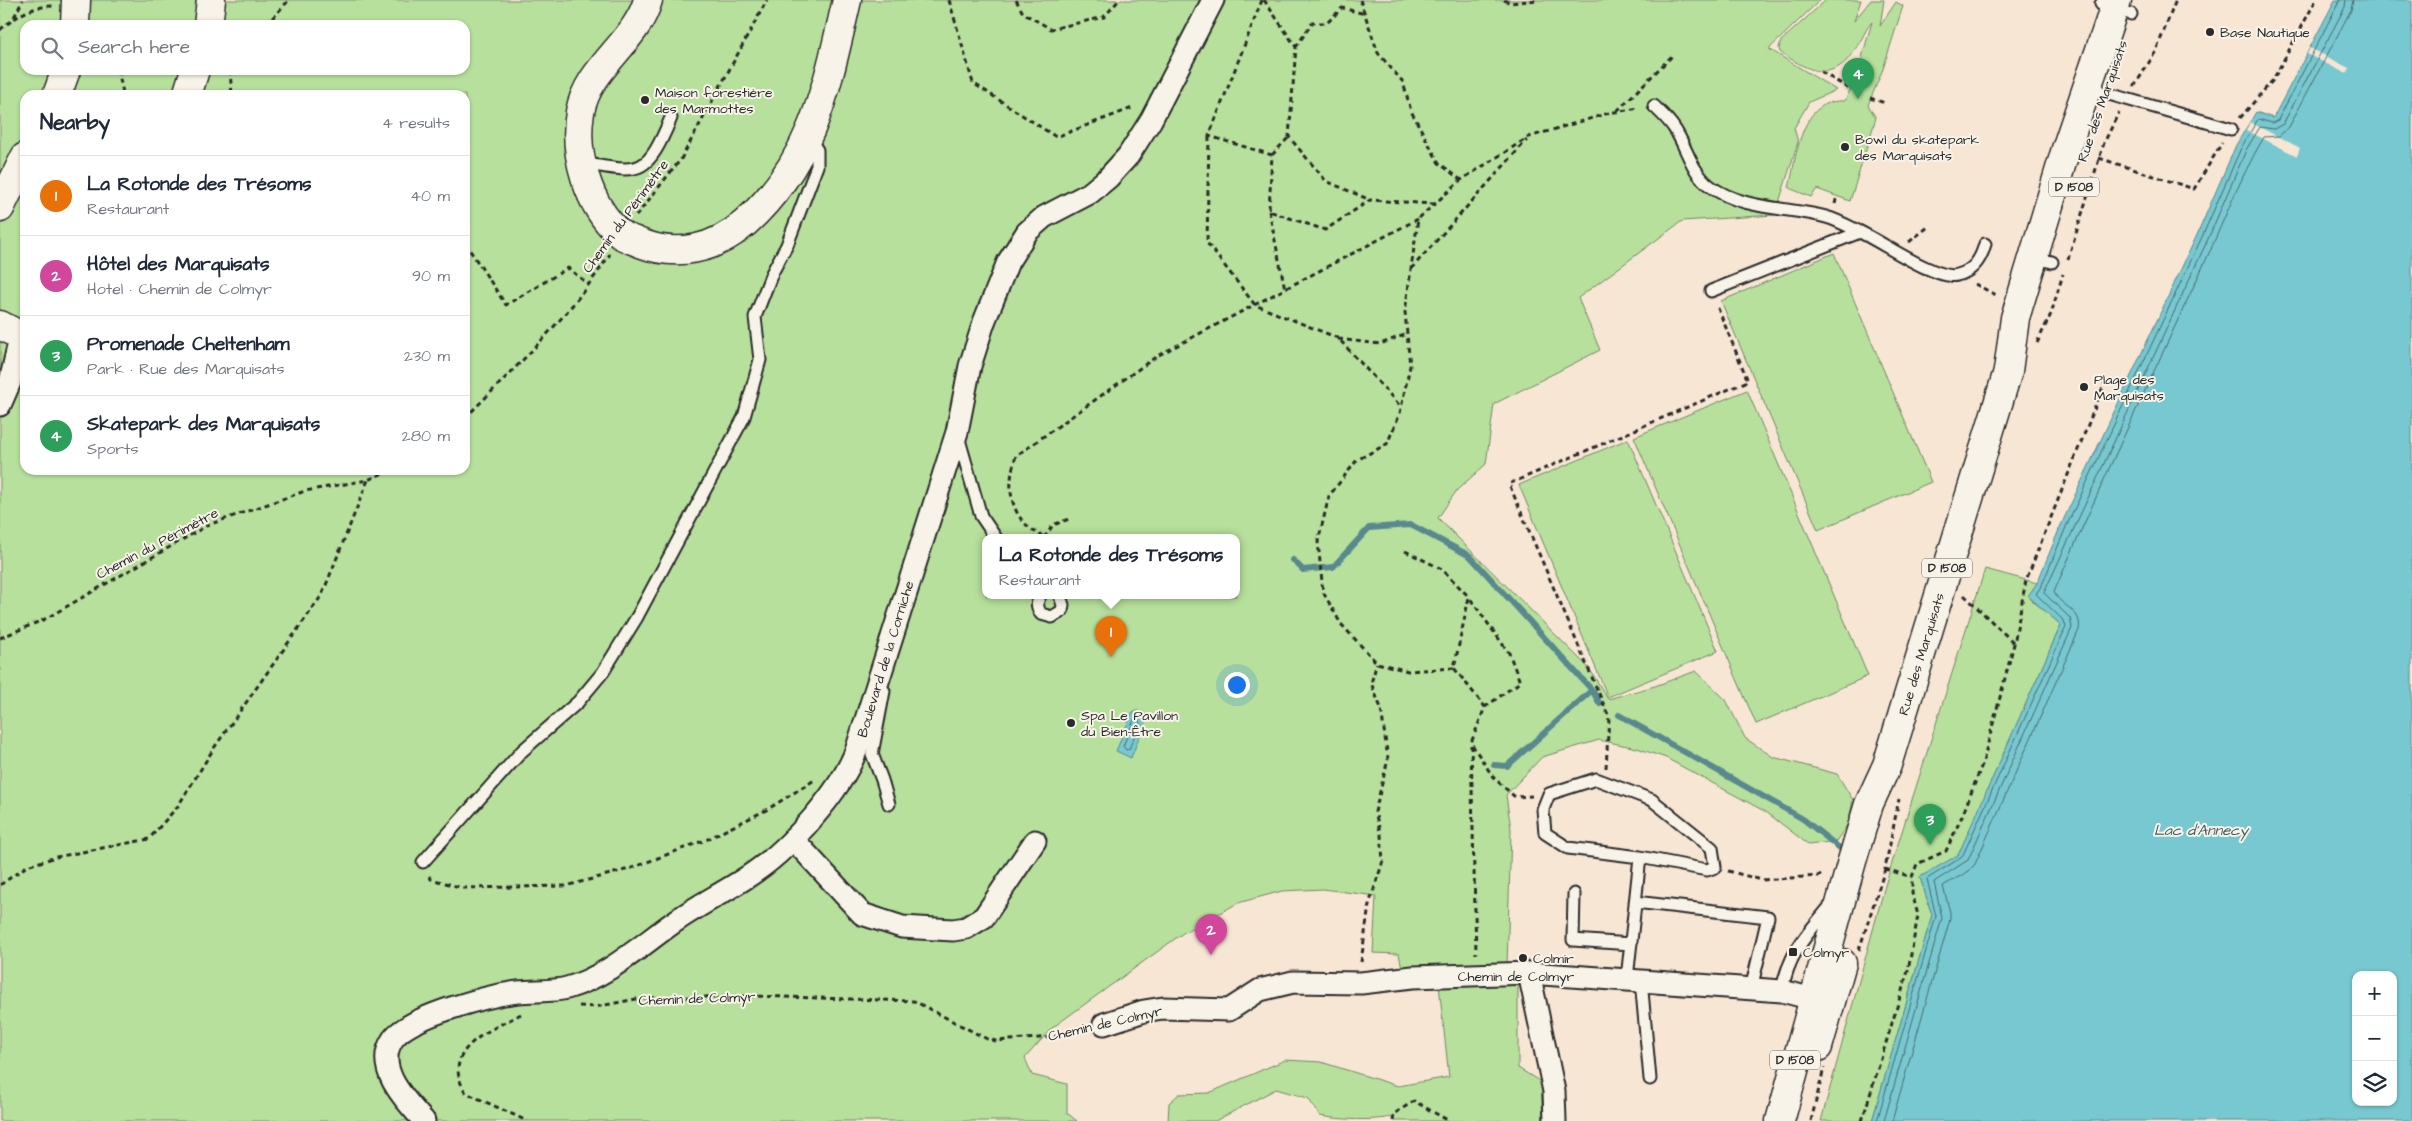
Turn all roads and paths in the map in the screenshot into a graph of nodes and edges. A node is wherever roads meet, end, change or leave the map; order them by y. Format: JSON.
{"nodes":[{"id":1,"x":23,"y":0,"type":"edge"},
{"id":2,"x":211,"y":0,"type":"edge"},
{"id":3,"x":289,"y":0,"type":"edge"},
{"id":4,"x":648,"y":0,"type":"edge"},
{"id":5,"x":766,"y":0,"type":"edge"},
{"id":6,"x":847,"y":0,"type":"edge"},
{"id":7,"x":949,"y":0,"type":"edge"},
{"id":8,"x":1016,"y":0,"type":"edge"},
{"id":9,"x":1120,"y":0,"type":"edge"},
{"id":10,"x":1213,"y":0,"type":"edge"},
{"id":11,"x":1263,"y":0,"type":"edge"},
{"id":12,"x":1360,"y":0,"type":"edge"},
{"id":13,"x":1504,"y":0,"type":"edge"},
{"id":14,"x":1538,"y":0,"type":"edge"},
{"id":15,"x":2176,"y":0,"type":"edge"},
{"id":16,"x":2316,"y":0,"type":"edge"},
{"id":17,"x":2120,"y":5,"type":"edge"},
{"id":18,"x":75,"y":10,"type":"edge"},
{"id":19,"x":1364,"y":14,"type":"junction"},
{"id":20,"x":14,"y":18,"type":"junction"},
{"id":21,"x":209,"y":20,"type":"edge"},
{"id":22,"x":271,"y":20,"type":"edge"},
{"id":23,"x":0,"y":30,"type":"edge"},
{"id":24,"x":1296,"y":47,"type":"junction"},
{"id":25,"x":1672,"y":56,"type":"dead end"},
{"id":26,"x":1822,"y":72,"type":"dead end"},
{"id":27,"x":64,"y":75,"type":"edge"},
{"id":28,"x":119,"y":75,"type":"edge"},
{"id":29,"x":193,"y":75,"type":"edge"},
{"id":30,"x":230,"y":75,"type":"edge"},
{"id":31,"x":1850,"y":89,"type":"dead end"},
{"id":32,"x":59,"y":90,"type":"edge"},
{"id":33,"x":122,"y":90,"type":"edge"},
{"id":34,"x":189,"y":90,"type":"edge"},
{"id":35,"x":232,"y":90,"type":"edge"},
{"id":36,"x":2106,"y":94,"type":"junction"},
{"id":37,"x":1164,"y":96,"type":"junction"},
{"id":38,"x":1870,"y":98,"type":"dead end"},
{"id":39,"x":1885,"y":103,"type":"dead end"},
{"id":40,"x":1654,"y":106,"type":"joint"},
{"id":41,"x":1617,"y":112,"type":"junction"},
{"id":42,"x":671,"y":118,"type":"dead end"},
{"id":43,"x":2230,"y":129,"type":"junction"},
{"id":44,"x":1209,"y":136,"type":"junction"},
{"id":45,"x":1289,"y":137,"type":"junction"},
{"id":46,"x":1530,"y":137,"type":"junction"},
{"id":47,"x":809,"y":138,"type":"junction"},
{"id":48,"x":1272,"y":154,"type":"junction"},
{"id":49,"x":2099,"y":158,"type":"junction"},
{"id":50,"x":582,"y":163,"type":"junction"},
{"id":51,"x":20,"y":167,"type":"edge"},
{"id":52,"x":1461,"y":180,"type":"junction"},
{"id":53,"x":1370,"y":200,"type":"junction"},
{"id":54,"x":1435,"y":204,"type":"junction"},
{"id":55,"x":0,"y":208,"type":"edge"},
{"id":56,"x":1269,"y":212,"type":"junction"},
{"id":57,"x":1418,"y":219,"type":"junction"},
{"id":58,"x":1928,"y":227,"type":"dead end"},
{"id":59,"x":1860,"y":232,"type":"junction"},
{"id":60,"x":621,"y":235,"type":"junction"},
{"id":61,"x":1986,"y":244,"type":"dead end"},
{"id":62,"x":470,"y":251,"type":"edge"},
{"id":63,"x":1897,"y":252,"type":"junction"},
{"id":64,"x":2036,"y":258,"type":"junction"},
{"id":65,"x":1411,"y":270,"type":"junction"},
{"id":66,"x":1956,"y":276,"type":"junction"},
{"id":67,"x":589,"y":285,"type":"junction"},
{"id":68,"x":1284,"y":289,"type":"junction"},
{"id":69,"x":1711,"y":291,"type":"joint"},
{"id":70,"x":2057,"y":292,"type":"dead end"},
{"id":71,"x":1255,"y":305,"type":"junction"},
{"id":72,"x":2019,"y":305,"type":"junction"},
{"id":73,"x":15,"y":334,"type":"edge"},
{"id":74,"x":1407,"y":334,"type":"junction"},
{"id":75,"x":1338,"y":338,"type":"junction"},
{"id":76,"x":2008,"y":370,"type":"junction"},
{"id":77,"x":2107,"y":377,"type":"dead end"},
{"id":78,"x":0,"y":405,"type":"edge"},
{"id":79,"x":1401,"y":407,"type":"junction"},
{"id":80,"x":470,"y":413,"type":"edge"},
{"id":81,"x":957,"y":432,"type":"junction"},
{"id":82,"x":379,"y":475,"type":"edge"},
{"id":83,"x":368,"y":480,"type":"junction"},
{"id":84,"x":1069,"y":519,"type":"dead end"},
{"id":85,"x":993,"y":534,"type":"edge"},
{"id":86,"x":1036,"y":534,"type":"edge"},
{"id":87,"x":1047,"y":534,"type":"edge"},
{"id":88,"x":1405,"y":551,"type":"dead end"},
{"id":89,"x":1964,"y":595,"type":"dead end"},
{"id":90,"x":1469,"y":596,"type":"junction"},
{"id":91,"x":1039,"y":599,"type":"edge"},
{"id":92,"x":1061,"y":599,"type":"edge"},
{"id":93,"x":903,"y":601,"type":"junction"},
{"id":94,"x":0,"y":638,"type":"edge"},
{"id":95,"x":2014,"y":644,"type":"junction"},
{"id":96,"x":1377,"y":663,"type":"junction"},
{"id":97,"x":1454,"y":668,"type":"junction"},
{"id":98,"x":1485,"y":707,"type":"junction"},
{"id":99,"x":1471,"y":743,"type":"junction"},
{"id":100,"x":851,"y":764,"type":"junction"},
{"id":101,"x":1887,"y":765,"type":"junction"},
{"id":102,"x":1606,"y":782,"type":"junction"},
{"id":103,"x":1549,"y":794,"type":"junction"},
{"id":104,"x":889,"y":804,"type":"dead end"},
{"id":105,"x":793,"y":838,"type":"junction"},
{"id":106,"x":1035,"y":841,"type":"dead end"},
{"id":107,"x":1640,"y":857,"type":"junction"},
{"id":108,"x":423,"y":862,"type":"joint"},
{"id":109,"x":1715,"y":867,"type":"junction"},
{"id":110,"x":1885,"y":869,"type":"dead end"},
{"id":111,"x":1912,"y":877,"type":"junction"},
{"id":112,"x":1838,"y":878,"type":"junction"},
{"id":113,"x":0,"y":885,"type":"edge"},
{"id":114,"x":1574,"y":894,"type":"dead end"},
{"id":115,"x":1635,"y":902,"type":"junction"},
{"id":116,"x":1630,"y":944,"type":"junction"},
{"id":117,"x":1360,"y":971,"type":"dead end"},
{"id":118,"x":1529,"y":973,"type":"junction"},
{"id":119,"x":1477,"y":975,"type":"junction"},
{"id":120,"x":1634,"y":979,"type":"junction"},
{"id":121,"x":1751,"y":989,"type":"junction"},
{"id":122,"x":1782,"y":991,"type":"junction"},
{"id":123,"x":541,"y":996,"type":"junction"},
{"id":124,"x":1821,"y":1002,"type":"junction"},
{"id":125,"x":575,"y":1006,"type":"dead end"},
{"id":126,"x":1104,"y":1024,"type":"joint"},
{"id":127,"x":1650,"y":1079,"type":"dead end"},
{"id":128,"x":424,"y":1121,"type":"edge"},
{"id":129,"x":528,"y":1121,"type":"edge"},
{"id":130,"x":1393,"y":1121,"type":"edge"},
{"id":131,"x":1448,"y":1121,"type":"edge"},
{"id":132,"x":1555,"y":1121,"type":"edge"},
{"id":133,"x":1780,"y":1121,"type":"edge"},
{"id":134,"x":1798,"y":1121,"type":"edge"},
{"id":135,"x":1862,"y":1121,"type":"edge"}],
"edges":[{"from":1,"to":20,"type":"path"},
{"from":2,"to":21,"type":"main road"},
{"from":3,"to":22,"type":"path"},
{"from":4,"to":50,"type":"main road"},
{"from":5,"to":60,"type":"path","name":"Chemin du Périmètre"},
{"from":6,"to":47,"type":"main road"},
{"from":7,"to":37,"type":"path"},
{"from":8,"to":9,"type":"path"},
{"from":10,"to":37,"type":"street","name":"Boulevard de la Corniche"},
{"from":11,"to":24,"type":"path"},
{"from":11,"to":44,"type":"path"},
{"from":12,"to":19,"type":"path"},
{"from":13,"to":14,"type":"path"},
{"from":15,"to":36,"type":"path"},
{"from":16,"to":43,"type":"path"},
{"from":17,"to":36,"type":"main road","name":"Rue des Marquisats","number":"D 1508"},
{"from":18,"to":20,"type":"path"},
{"from":19,"to":24,"type":"path"},
{"from":19,"to":52,"type":"path"},
{"from":20,"to":23,"type":"path"},
{"from":24,"to":45,"type":"path"},
{"from":25,"to":41,"type":"path"},
{"from":26,"to":31,"type":"path"},
{"from":27,"to":32,"type":"main road"},
{"from":28,"to":33,"type":"path"},
{"from":29,"to":34,"type":"main road"},
{"from":30,"to":35,"type":"path"},
{"from":36,"to":43,"type":"lane"},
{"from":36,"to":49,"type":"path"},
{"from":36,"to":64,"type":"main road","name":"Rue des Marquisats","number":"D 1508"},
{"from":37,"to":81,"type":"street","name":"Boulevard de la Corniche"},
{"from":38,"to":39,"type":"path"},
{"from":40,"to":41,"type":"path"},
{"from":40,"to":59,"type":"lane"},
{"from":41,"to":46,"type":"path"},
{"from":42,"to":50,"type":"lane"},
{"from":43,"to":49,"type":"path"},
{"from":44,"to":48,"type":"path"},
{"from":44,"to":71,"type":"path"},
{"from":45,"to":48,"type":"path"},
{"from":45,"to":53,"type":"path"},
{"from":46,"to":52,"type":"path"},
{"from":46,"to":65,"type":"path"},
{"from":47,"to":60,"type":"main road"},
{"from":47,"to":108,"type":"lane"},
{"from":48,"to":56,"type":"path"},
{"from":49,"to":70,"type":"path"},
{"from":50,"to":60,"type":"main road"},
{"from":51,"to":55,"type":"main road"},
{"from":52,"to":54,"type":"path"},
{"from":53,"to":54,"type":"path"},
{"from":53,"to":56,"type":"path"},
{"from":54,"to":57,"type":"path"},
{"from":56,"to":68,"type":"path"},
{"from":57,"to":65,"type":"path"},
{"from":57,"to":68,"type":"path"},
{"from":58,"to":63,"type":"path"},
{"from":59,"to":63,"type":"lane"},
{"from":59,"to":69,"type":"lane"},
{"from":60,"to":67,"type":"path","name":"Chemin du Périmètre"},
{"from":61,"to":66,"type":"lane"},
{"from":62,"to":67,"type":"path"},
{"from":63,"to":66,"type":"lane"},
{"from":64,"to":72,"type":"main road","name":"Rue des Marquisats","number":"D 1508"},
{"from":64,"to":76,"type":"main road","name":"Rue des Marquisats","number":"D 1508"},
{"from":65,"to":74,"type":"path"},
{"from":66,"to":72,"type":"path"},
{"from":67,"to":80,"type":"path","name":"Chemin du Périmètre"},
{"from":68,"to":71,"type":"path"},
{"from":69,"to":102,"type":"path"},
{"from":71,"to":75,"type":"path"},
{"from":71,"to":86,"type":"path"},
{"from":72,"to":76,"type":"main road","name":"Rue des Marquisats","number":"D 1508"},
{"from":73,"to":78,"type":"street"},
{"from":74,"to":75,"type":"path"},
{"from":74,"to":79,"type":"path"},
{"from":75,"to":79,"type":"path"},
{"from":76,"to":101,"type":"main road","name":"Rue des Marquisats","number":"D 1508"},
{"from":77,"to":95,"type":"path"},
{"from":79,"to":96,"type":"path"},
{"from":81,"to":85,"type":"lane"},
{"from":81,"to":93,"type":"street","name":"Boulevard de la Corniche"},
{"from":82,"to":83,"type":"path","name":"Chemin du Périmètre"},
{"from":83,"to":94,"type":"path","name":"Chemin du Périmètre"},
{"from":83,"to":113,"type":"path"},
{"from":84,"to":87,"type":"path"},
{"from":88,"to":90,"type":"path"},
{"from":89,"to":95,"type":"path"},
{"from":90,"to":97,"type":"path"},
{"from":90,"to":98,"type":"path"},
{"from":91,"to":92,"type":"lane"},
{"from":93,"to":100,"type":"street","name":"Boulevard de la Corniche"},
{"from":93,"to":104,"type":"lane"},
{"from":95,"to":111,"type":"path"},
{"from":96,"to":97,"type":"path"},
{"from":96,"to":117,"type":"path"},
{"from":97,"to":98,"type":"path"},
{"from":98,"to":99,"type":"path"},
{"from":99,"to":103,"type":"path"},
{"from":99,"to":119,"type":"path"},
{"from":100,"to":105,"type":"street","name":"Boulevard de la Corniche"},
{"from":100,"to":108,"type":"path"},
{"from":101,"to":112,"type":"main road","name":"Rue des Marquisats","number":"D 1508"},
{"from":101,"to":124,"type":"main road","name":"Rue des Marquisats","number":"D 1508"},
{"from":102,"to":103,"type":"lane"},
{"from":102,"to":109,"type":"lane"},
{"from":103,"to":107,"type":"lane"},
{"from":105,"to":106,"type":"street"},
{"from":105,"to":123,"type":"street","name":"Boulevard de la Corniche"},
{"from":107,"to":109,"type":"lane"},
{"from":107,"to":115,"type":"lane"},
{"from":109,"to":112,"type":"path"},
{"from":110,"to":111,"type":"path"},
{"from":111,"to":135,"type":"path"},
{"from":112,"to":122,"type":"lane"},
{"from":112,"to":124,"type":"main road","name":"Rue des Marquisats","number":"D 1508"},
{"from":114,"to":116,"type":"lane"},
{"from":115,"to":116,"type":"lane"},
{"from":115,"to":121,"type":"lane"},
{"from":116,"to":120,"type":"lane"},
{"from":118,"to":119,"type":"street","name":"Chemin de Colmyr"},
{"from":118,"to":120,"type":"street","name":"Chemin de Colmyr"},
{"from":118,"to":132,"type":"street"},
{"from":119,"to":126,"type":"street","name":"Chemin de Colmyr"},
{"from":120,"to":121,"type":"street","name":"Chemin de Colmyr"},
{"from":120,"to":127,"type":"lane"},
{"from":121,"to":122,"type":"street","name":"Chemin de Colmyr"},
{"from":122,"to":124,"type":"street","name":"Chemin de Colmyr"},
{"from":123,"to":128,"type":"street","name":"Boulevard de la Corniche"},
{"from":123,"to":129,"type":"path"},
{"from":124,"to":133,"type":"main road","name":"Rue des Marquisats","number":"D 1508"},
{"from":124,"to":134,"type":"main road","name":"Rue des Marquisats","number":"D 1508"},
{"from":125,"to":126,"type":"path","name":"Chemin de Colmyr"},
{"from":130,"to":131,"type":"path"}]}
